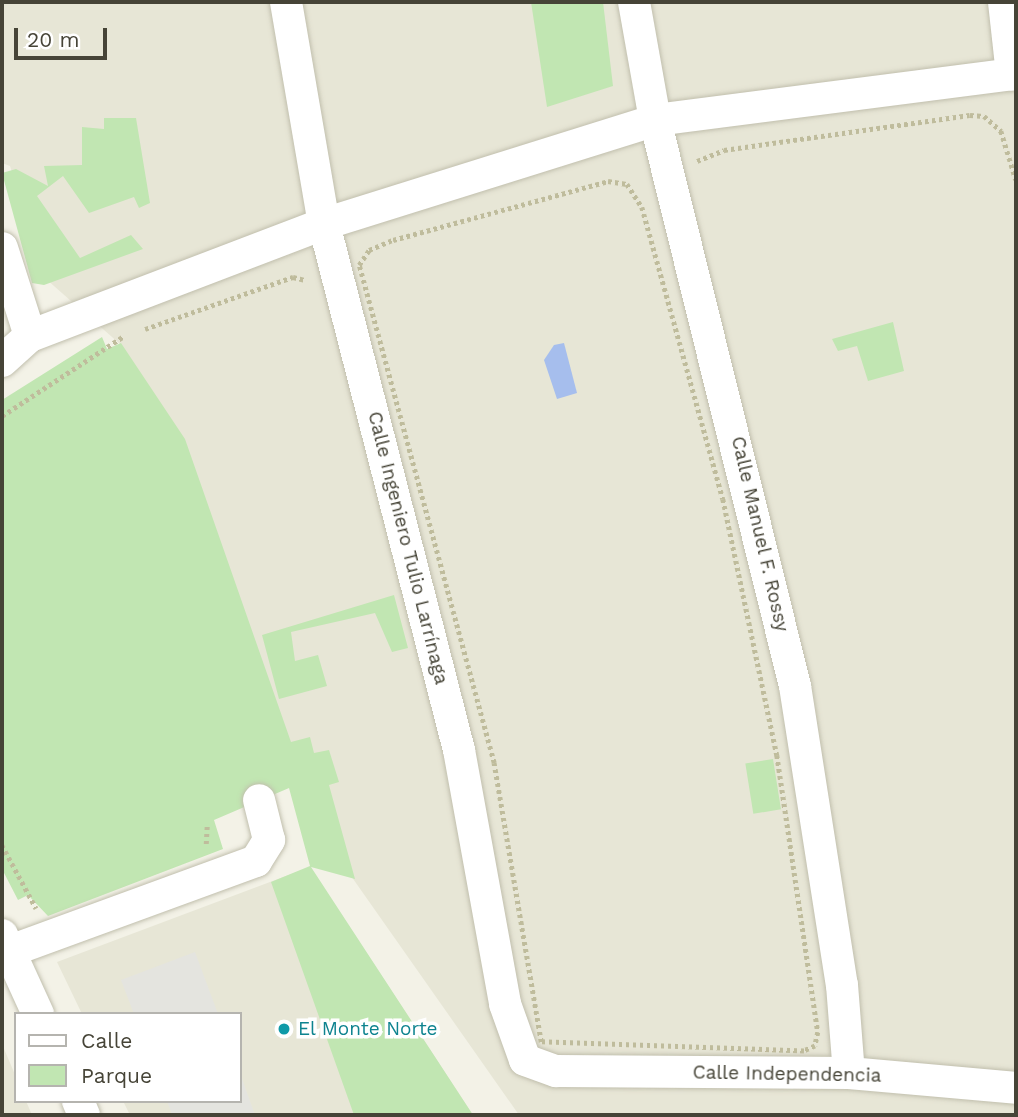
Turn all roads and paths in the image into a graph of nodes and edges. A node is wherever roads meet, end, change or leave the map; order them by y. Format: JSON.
{"nodes":[{"id":1,"x":286,"y":2,"type":"edge"},
{"id":2,"x":634,"y":2,"type":"edge"},
{"id":3,"x":1004,"y":2,"type":"edge"},
{"id":4,"x":1014,"y":75,"type":"edge"},
{"id":5,"x":655,"y":120,"type":"junction"},
{"id":6,"x":694,"y":168,"type":"dead end"},
{"id":7,"x":1016,"y":180,"type":"edge"},
{"id":8,"x":633,"y":188,"type":"joint"},
{"id":9,"x":324,"y":224,"type":"junction"},
{"id":10,"x":2,"y":248,"type":"edge"},
{"id":11,"x":311,"y":288,"type":"dead end"},
{"id":12,"x":30,"y":336,"type":"junction"},
{"id":13,"x":2,"y":361,"type":"edge"},
{"id":14,"x":2,"y":416,"type":"edge"},
{"id":15,"x":259,"y":800,"type":"dead end"},
{"id":16,"x":207,"y":822,"type":"dead end"},
{"id":17,"x":2,"y":845,"type":"edge"},
{"id":18,"x":201,"y":849,"type":"dead end"},
{"id":19,"x":49,"y":908,"type":"dead end"},
{"id":20,"x":6,"y":943,"type":"edge"},
{"id":21,"x":37,"y":1012,"type":"edge"},
{"id":22,"x":556,"y":1070,"type":"joint"},
{"id":23,"x":849,"y":1073,"type":"junction"},
{"id":24,"x":1016,"y":1088,"type":"edge"}],
"edges":[{"from":1,"to":9,"type":"street","name":"Calle Ingeniero Tulio Larrínaga"},
{"from":2,"to":5,"type":"street","name":"Calle Manuel F. Rossy"},
{"from":3,"to":4,"type":"street"},
{"from":4,"to":5,"type":"street"},
{"from":5,"to":9,"type":"street"},
{"from":5,"to":23,"type":"street","name":"Calle Manuel F. Rossy"},
{"from":6,"to":7,"type":"path"},
{"from":8,"to":8,"type":"path"},
{"from":9,"to":12,"type":"street"},
{"from":9,"to":22,"type":"street","name":"Calle Ingeniero Tulio Larrínaga"},
{"from":10,"to":12,"type":"street"},
{"from":11,"to":14,"type":"path"},
{"from":12,"to":13,"type":"street"},
{"from":15,"to":20,"type":"street"},
{"from":16,"to":18,"type":"path"},
{"from":17,"to":19,"type":"path"},
{"from":20,"to":21,"type":"street"},
{"from":22,"to":23,"type":"street","name":"Calle Independencia"},
{"from":23,"to":24,"type":"street","name":"Calle Independencia"}]}
